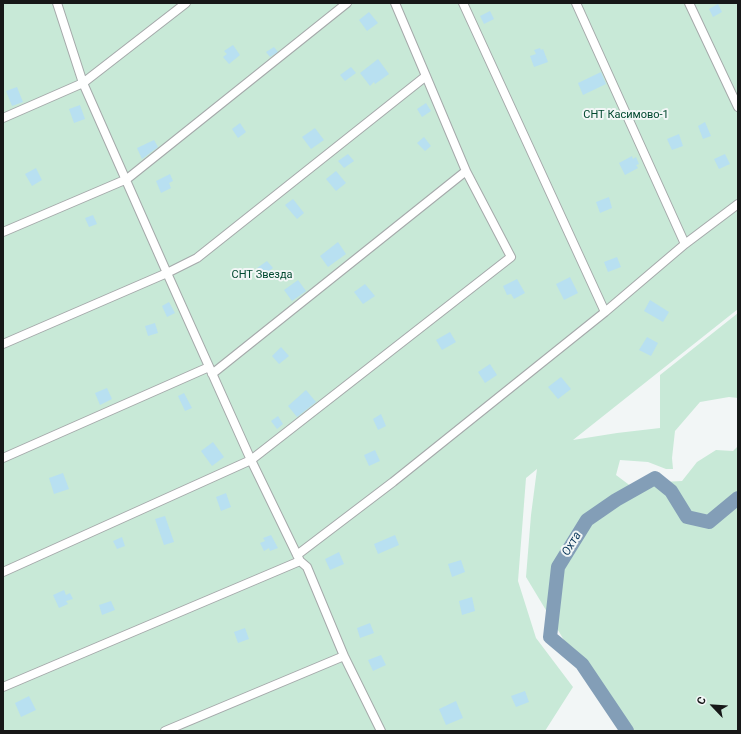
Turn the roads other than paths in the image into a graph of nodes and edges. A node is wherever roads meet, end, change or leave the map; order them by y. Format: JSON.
{"nodes":[{"id":1,"x":57,"y":3,"type":"edge"},
{"id":2,"x":186,"y":3,"type":"edge"},
{"id":3,"x":347,"y":3,"type":"edge"},
{"id":4,"x":395,"y":3,"type":"edge"},
{"id":5,"x":462,"y":3,"type":"edge"},
{"id":6,"x":576,"y":3,"type":"edge"},
{"id":7,"x":689,"y":3,"type":"edge"},
{"id":8,"x":426,"y":76,"type":"junction"},
{"id":9,"x":84,"y":83,"type":"junction"},
{"id":10,"x":738,"y":107,"type":"edge"},
{"id":11,"x":3,"y":118,"type":"edge"},
{"id":12,"x":466,"y":172,"type":"junction"},
{"id":13,"x":127,"y":179,"type":"junction"},
{"id":14,"x":738,"y":204,"type":"edge"},
{"id":15,"x":3,"y":232,"type":"edge"},
{"id":16,"x":685,"y":244,"type":"junction"},
{"id":17,"x":167,"y":273,"type":"junction"},
{"id":18,"x":604,"y":312,"type":"junction"},
{"id":19,"x":3,"y":344,"type":"edge"},
{"id":20,"x":211,"y":370,"type":"junction"},
{"id":21,"x":3,"y":458,"type":"edge"},
{"id":22,"x":251,"y":460,"type":"junction"},
{"id":23,"x":298,"y":558,"type":"junction"},
{"id":24,"x":3,"y":572,"type":"edge"},
{"id":25,"x":344,"y":656,"type":"junction"},
{"id":26,"x":3,"y":687,"type":"edge"},
{"id":27,"x":165,"y":731,"type":"edge"},
{"id":28,"x":381,"y":731,"type":"edge"}],
"edges":[{"from":1,"to":9,"type":"street"},
{"from":2,"to":9,"type":"street"},
{"from":3,"to":13,"type":"street"},
{"from":4,"to":8,"type":"street"},
{"from":5,"to":18,"type":"street"},
{"from":6,"to":16,"type":"street"},
{"from":7,"to":10,"type":"street"},
{"from":8,"to":12,"type":"street"},
{"from":8,"to":17,"type":"street"},
{"from":9,"to":11,"type":"street"},
{"from":9,"to":13,"type":"street"},
{"from":12,"to":20,"type":"street"},
{"from":12,"to":22,"type":"street"},
{"from":13,"to":15,"type":"street"},
{"from":13,"to":17,"type":"street"},
{"from":14,"to":16,"type":"street"},
{"from":16,"to":18,"type":"street"},
{"from":17,"to":19,"type":"street"},
{"from":17,"to":20,"type":"street"},
{"from":18,"to":23,"type":"street"},
{"from":20,"to":21,"type":"street"},
{"from":20,"to":22,"type":"street"},
{"from":22,"to":23,"type":"street"},
{"from":22,"to":24,"type":"street"},
{"from":23,"to":25,"type":"street"},
{"from":23,"to":26,"type":"street"},
{"from":25,"to":27,"type":"street"},
{"from":25,"to":28,"type":"street"}]}
